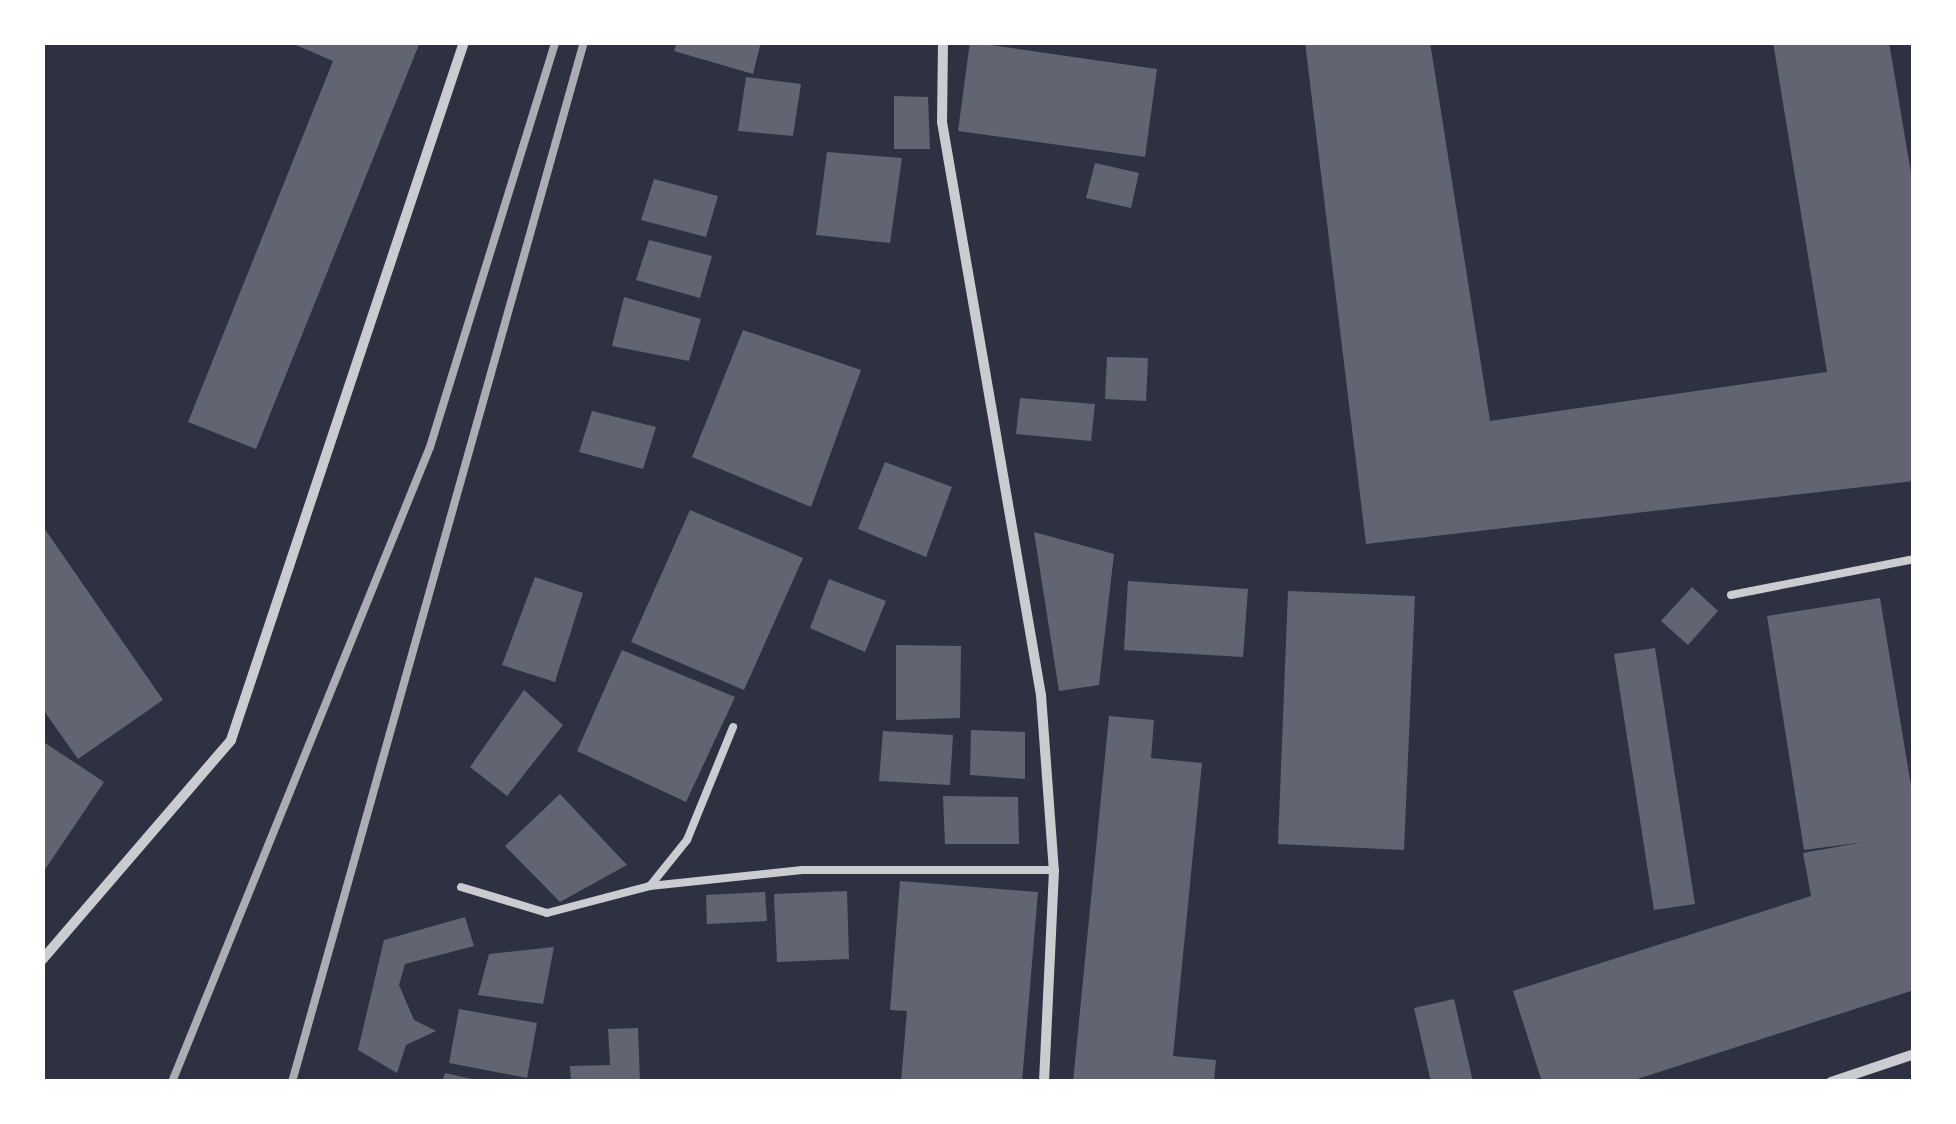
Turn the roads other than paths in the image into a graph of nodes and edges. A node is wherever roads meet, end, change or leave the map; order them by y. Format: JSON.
{"nodes":[{"id":1,"x":464,"y":42,"type":"edge"},
{"id":2,"x":943,"y":42,"type":"edge"},
{"id":3,"x":1914,"y":558,"type":"edge"},
{"id":4,"x":1731,"y":595,"type":"dead end"},
{"id":5,"x":733,"y":727,"type":"dead end"},
{"id":6,"x":1054,"y":870,"type":"junction"},
{"id":7,"x":650,"y":886,"type":"junction"},
{"id":8,"x":460,"y":888,"type":"dead end"},
{"id":9,"x":42,"y":960,"type":"edge"},
{"id":10,"x":1914,"y":1054,"type":"edge"},
{"id":11,"x":1044,"y":1082,"type":"edge"},
{"id":12,"x":1831,"y":1082,"type":"edge"}],
"edges":[{"from":1,"to":9,"type":"street"},
{"from":2,"to":6,"type":"street"},
{"from":3,"to":4,"type":"lane"},
{"from":5,"to":7,"type":"lane"},
{"from":6,"to":7,"type":"lane"},
{"from":6,"to":11,"type":"street"},
{"from":7,"to":8,"type":"lane"},
{"from":10,"to":12,"type":"street"}]}
